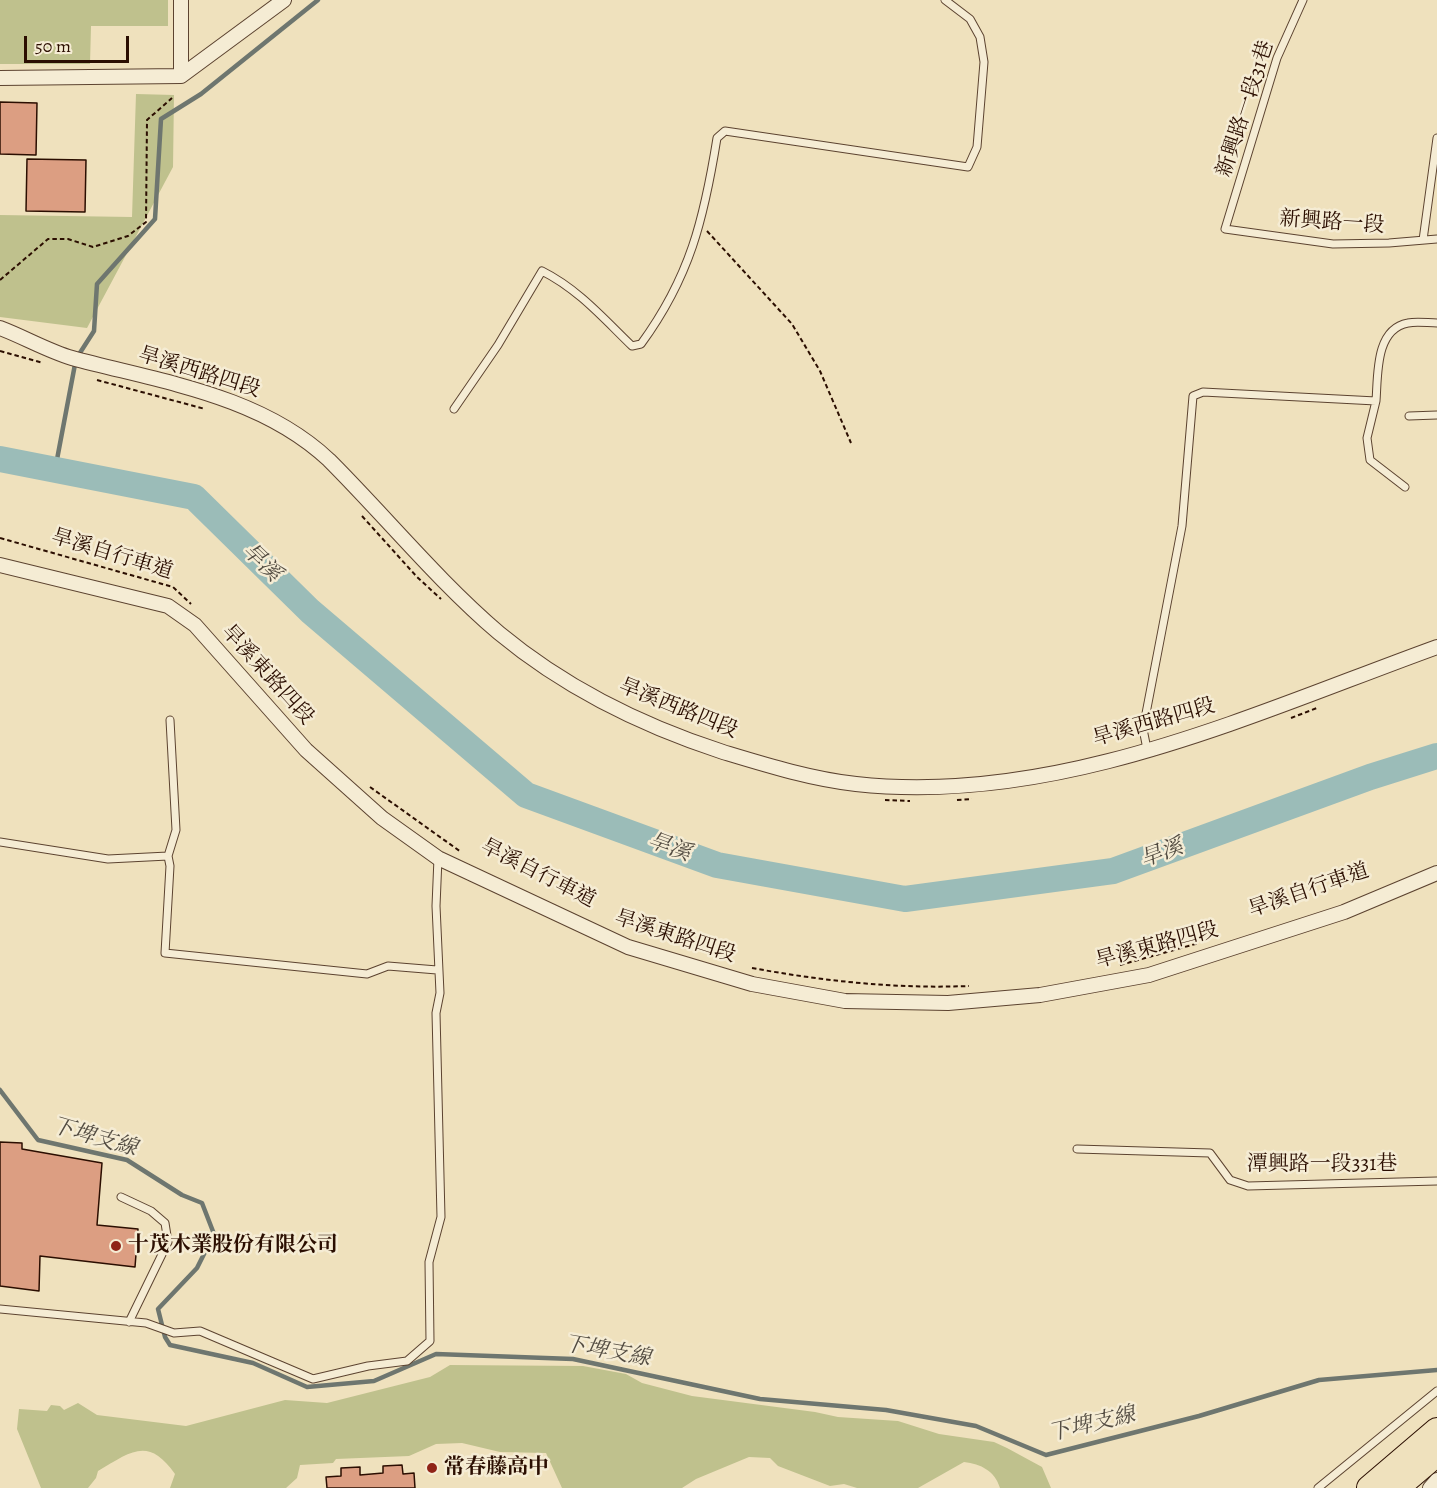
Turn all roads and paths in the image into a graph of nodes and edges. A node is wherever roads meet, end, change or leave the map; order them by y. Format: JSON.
{"nodes":[{"id":1,"x":181,"y":0,"type":"edge"},
{"id":2,"x":284,"y":0,"type":"edge"},
{"id":3,"x":945,"y":0,"type":"edge"},
{"id":4,"x":1303,"y":0,"type":"edge"},
{"id":5,"x":181,"y":76,"type":"junction"},
{"id":6,"x":0,"y":78,"type":"edge"},
{"id":7,"x":172,"y":98,"type":"dead end"},
{"id":8,"x":1437,"y":138,"type":"edge"},
{"id":9,"x":701,"y":225,"type":"junction"},
{"id":10,"x":1225,"y":229,"type":"joint"},
{"id":11,"x":1437,"y":239,"type":"edge"},
{"id":12,"x":1423,"y":240,"type":"junction"},
{"id":13,"x":0,"y":280,"type":"edge"},
{"id":14,"x":1437,"y":323,"type":"edge"},
{"id":15,"x":0,"y":328,"type":"edge"},
{"id":16,"x":0,"y":351,"type":"edge"},
{"id":17,"x":43,"y":363,"type":"dead end"},
{"id":18,"x":87,"y":377,"type":"dead end"},
{"id":19,"x":1376,"y":400,"type":"junction"},
{"id":20,"x":454,"y":409,"type":"dead end"},
{"id":21,"x":212,"y":410,"type":"dead end"},
{"id":22,"x":1437,"y":415,"type":"edge"},
{"id":23,"x":1409,"y":416,"type":"dead end"},
{"id":24,"x":851,"y":443,"type":"dead end"},
{"id":25,"x":1405,"y":487,"type":"dead end"},
{"id":26,"x":358,"y":512,"type":"dead end"},
{"id":27,"x":0,"y":538,"type":"edge"},
{"id":28,"x":0,"y":566,"type":"edge"},
{"id":29,"x":441,"y":600,"type":"dead end"},
{"id":30,"x":196,"y":609,"type":"dead end"},
{"id":31,"x":1437,"y":647,"type":"edge"},
{"id":32,"x":1318,"y":708,"type":"dead end"},
{"id":33,"x":1286,"y":719,"type":"dead end"},
{"id":34,"x":170,"y":720,"type":"dead end"},
{"id":35,"x":1147,"y":749,"type":"junction"},
{"id":36,"x":363,"y":781,"type":"dead end"},
{"id":37,"x":974,"y":799,"type":"dead end"},
{"id":38,"x":877,"y":800,"type":"dead end"},
{"id":39,"x":953,"y":800,"type":"dead end"},
{"id":40,"x":910,"y":801,"type":"dead end"},
{"id":41,"x":0,"y":842,"type":"edge"},
{"id":42,"x":168,"y":856,"type":"junction"},
{"id":43,"x":469,"y":857,"type":"dead end"},
{"id":44,"x":438,"y":858,"type":"junction"},
{"id":45,"x":1437,"y":873,"type":"edge"},
{"id":46,"x":1199,"y":943,"type":"dead end"},
{"id":47,"x":1115,"y":966,"type":"dead end"},
{"id":48,"x":749,"y":968,"type":"dead end"},
{"id":49,"x":437,"y":970,"type":"junction"},
{"id":50,"x":973,"y":986,"type":"dead end"},
{"id":51,"x":1077,"y":1149,"type":"dead end"},
{"id":52,"x":1437,"y":1181,"type":"edge"},
{"id":53,"x":121,"y":1197,"type":"dead end"},
{"id":54,"x":0,"y":1309,"type":"edge"},
{"id":55,"x":129,"y":1322,"type":"junction"},
{"id":56,"x":1437,"y":1391,"type":"edge"},
{"id":57,"x":1437,"y":1430,"type":"edge"},
{"id":58,"x":1437,"y":1454,"type":"edge"},
{"id":59,"x":1437,"y":1480,"type":"edge"},
{"id":60,"x":1317,"y":1488,"type":"edge"},
{"id":61,"x":1369,"y":1488,"type":"edge"},
{"id":62,"x":1397,"y":1488,"type":"edge"},
{"id":63,"x":1430,"y":1488,"type":"edge"}],
"edges":[{"from":1,"to":5,"type":"street"},
{"from":2,"to":5,"type":"street"},
{"from":3,"to":9,"type":"lane"},
{"from":4,"to":10,"type":"lane","name":"新興路一段31巷"},
{"from":5,"to":6,"type":"street"},
{"from":7,"to":13,"type":"path"},
{"from":8,"to":12,"type":"lane"},
{"from":9,"to":20,"type":"lane"},
{"from":9,"to":24,"type":"path"},
{"from":10,"to":12,"type":"lane","name":"新興路一段"},
{"from":11,"to":12,"type":"lane","name":"新興路一段"},
{"from":14,"to":19,"type":"lane"},
{"from":15,"to":35,"type":"street","name":"旱溪西路四段"},
{"from":16,"to":17,"type":"path"},
{"from":18,"to":21,"type":"path"},
{"from":19,"to":25,"type":"lane"},
{"from":19,"to":35,"type":"lane"},
{"from":22,"to":23,"type":"lane"},
{"from":26,"to":29,"type":"path"},
{"from":27,"to":30,"type":"path","name":"旱溪自行車道"},
{"from":28,"to":44,"type":"street","name":"旱溪東路四段"},
{"from":31,"to":35,"type":"street","name":"旱溪西路四段"},
{"from":32,"to":33,"type":"path"},
{"from":34,"to":42,"type":"lane"},
{"from":36,"to":43,"type":"path","name":"旱溪自行車道"},
{"from":37,"to":39,"type":"path"},
{"from":38,"to":40,"type":"path"},
{"from":41,"to":42,"type":"lane"},
{"from":42,"to":49,"type":"lane"},
{"from":44,"to":45,"type":"street","name":"旱溪東路四段"},
{"from":44,"to":49,"type":"lane"},
{"from":46,"to":47,"type":"path"},
{"from":48,"to":50,"type":"path"},
{"from":49,"to":55,"type":"lane"},
{"from":51,"to":52,"type":"lane","name":"潭興路一段331巷"},
{"from":53,"to":55,"type":"lane"},
{"from":54,"to":55,"type":"lane"},
{"from":56,"to":60,"type":"lane"},
{"from":57,"to":61,"type":"highway"},
{"from":58,"to":62,"type":"highway"},
{"from":59,"to":63,"type":"street"}]}
